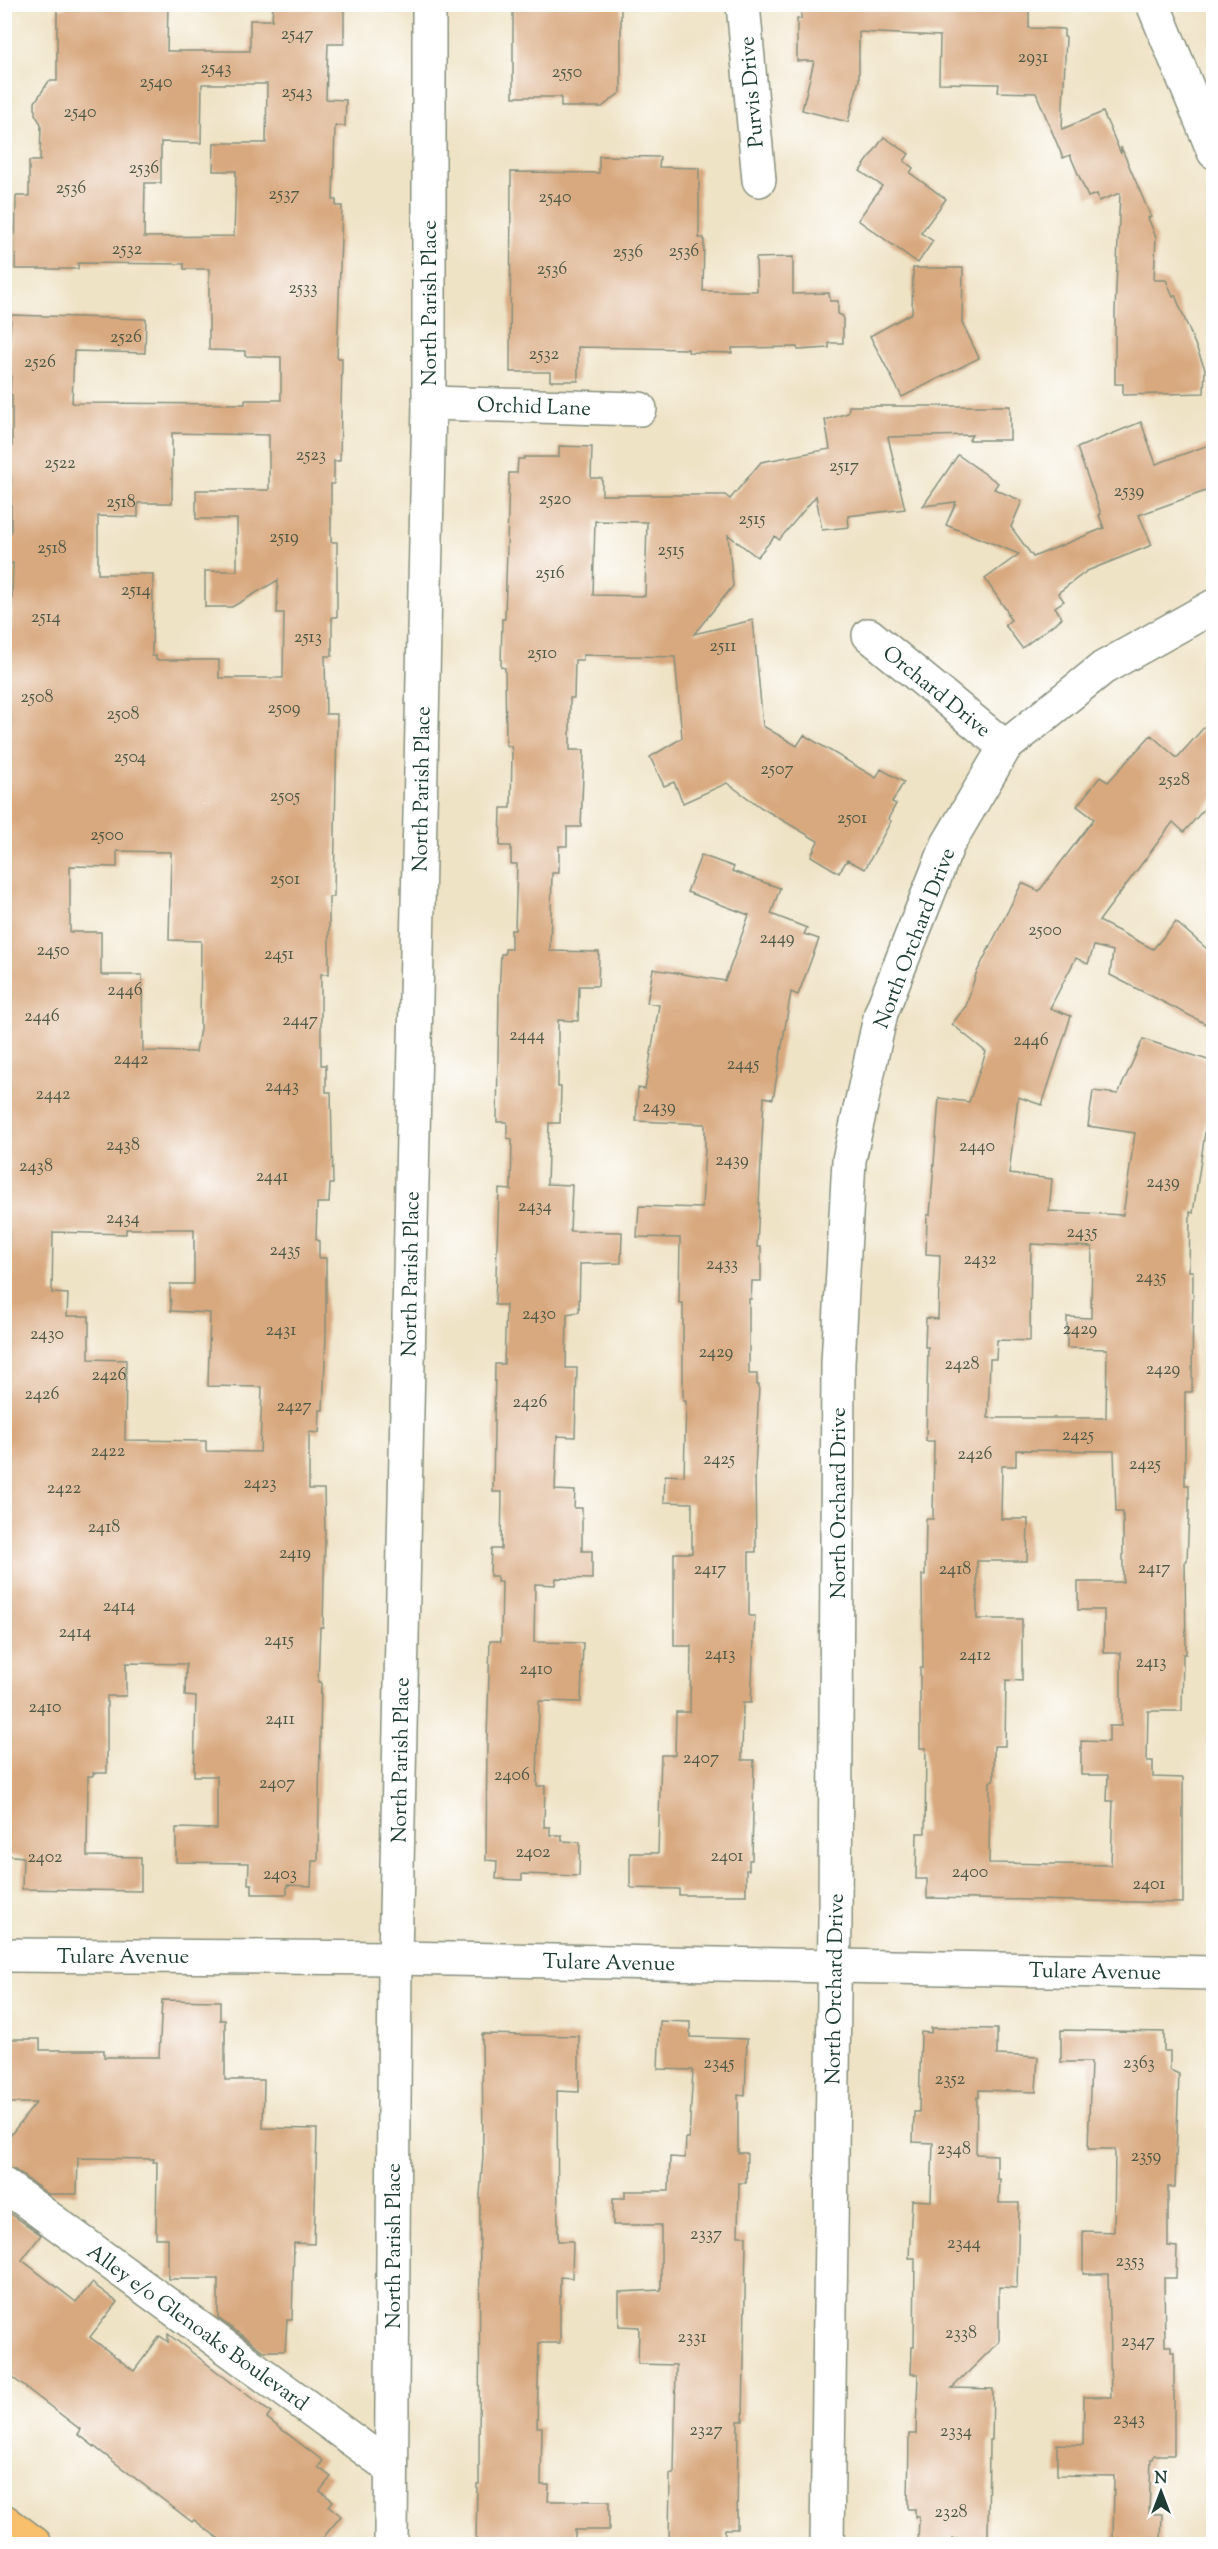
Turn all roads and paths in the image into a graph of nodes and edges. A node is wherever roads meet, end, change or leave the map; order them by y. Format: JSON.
{"nodes":[{"id":1,"x":429,"y":4,"type":"edge"},
{"id":2,"x":743,"y":4,"type":"edge"},
{"id":3,"x":1153,"y":4,"type":"edge"},
{"id":4,"x":1214,"y":152,"type":"edge"},
{"id":5,"x":759,"y":180,"type":"dead end"},
{"id":6,"x":429,"y":403,"type":"junction"},
{"id":7,"x":640,"y":409,"type":"dead end"},
{"id":8,"x":1214,"y":606,"type":"edge"},
{"id":9,"x":869,"y":635,"type":"dead end"},
{"id":10,"x":1005,"y":747,"type":"junction"},
{"id":11,"x":4,"y":1955,"type":"edge"},
{"id":12,"x":395,"y":1958,"type":"junction"},
{"id":13,"x":834,"y":1966,"type":"junction"},
{"id":14,"x":1214,"y":1973,"type":"edge"},
{"id":15,"x":4,"y":2185,"type":"edge"},
{"id":16,"x":391,"y":2468,"type":"junction"},
{"id":17,"x":4,"y":2521,"type":"edge"},
{"id":18,"x":35,"y":2544,"type":"edge"},
{"id":19,"x":391,"y":2544,"type":"edge"},
{"id":20,"x":827,"y":2544,"type":"edge"}],
"edges":[{"from":1,"to":6,"type":"street","name":"North Parish Place"},
{"from":2,"to":5,"type":"street","name":"Purvis Drive"},
{"from":3,"to":4,"type":"street"},
{"from":6,"to":7,"type":"street","name":"Orchid Lane"},
{"from":6,"to":12,"type":"street","name":"North Parish Place"},
{"from":8,"to":10,"type":"street","name":"North Orchard Drive"},
{"from":9,"to":10,"type":"street","name":"Orchard Drive"},
{"from":10,"to":13,"type":"street","name":"North Orchard Drive"},
{"from":11,"to":12,"type":"street","name":"Tulare Avenue"},
{"from":12,"to":13,"type":"street","name":"Tulare Avenue"},
{"from":12,"to":16,"type":"street","name":"North Parish Place"},
{"from":13,"to":14,"type":"street","name":"Tulare Avenue"},
{"from":13,"to":20,"type":"street","name":"North Orchard Drive"},
{"from":15,"to":16,"type":"street","name":"Alley e/o Glenoaks Boulevard"},
{"from":16,"to":19,"type":"street","name":"North Parish Place"},
{"from":17,"to":18,"type":"main road"}]}
